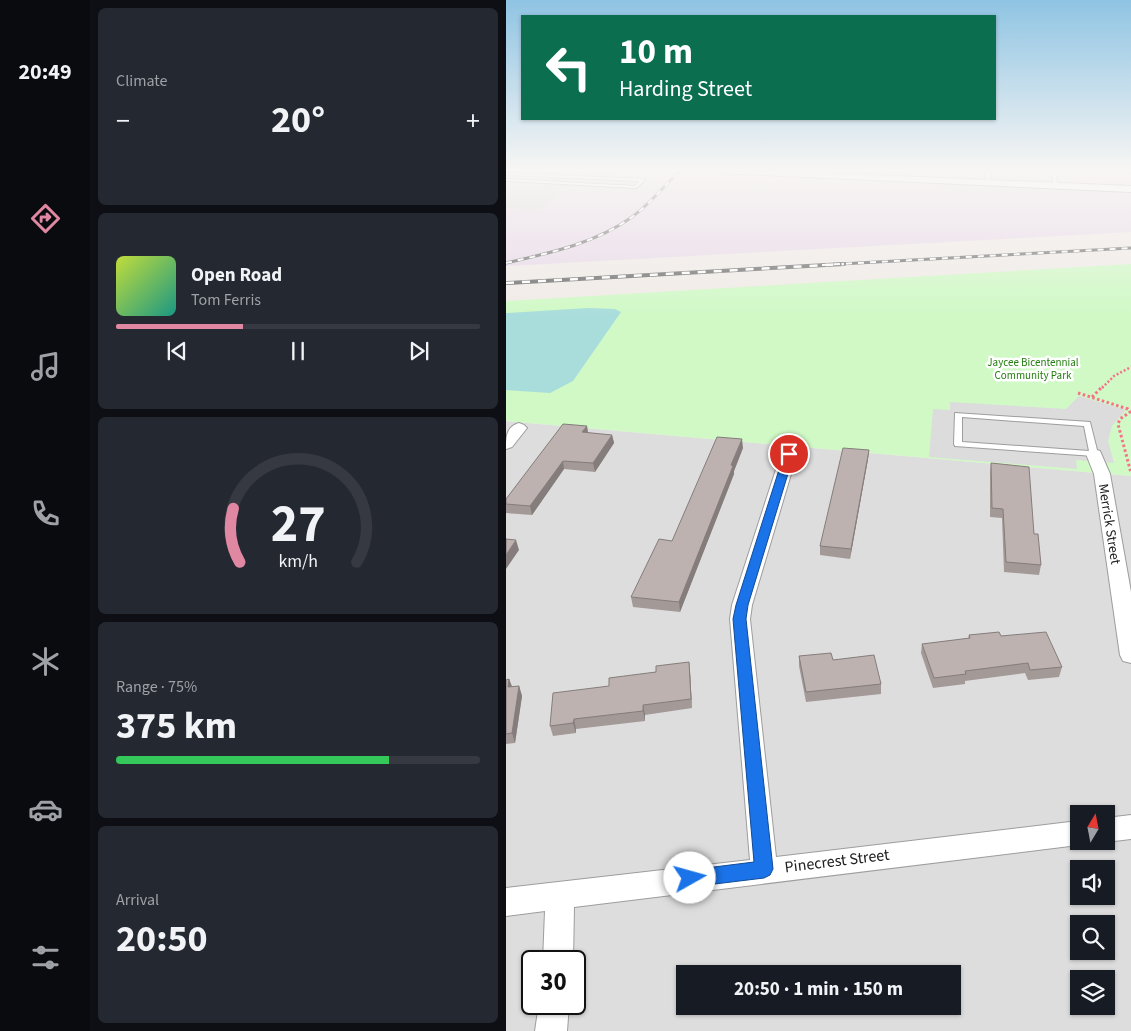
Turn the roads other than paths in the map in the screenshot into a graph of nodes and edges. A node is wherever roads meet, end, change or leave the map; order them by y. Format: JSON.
{"nodes":[{"id":1,"x":519,"y":428,"type":"dead end"},
{"id":2,"x":506,"y":444,"type":"edge"},
{"id":3,"x":789,"y":454,"type":"dead end"},
{"id":4,"x":1094,"y":454,"type":"junction"},
{"id":5,"x":1131,"y":656,"type":"edge"},
{"id":6,"x":1131,"y":827,"type":"edge"},
{"id":7,"x":1115,"y":829,"type":"edge"},
{"id":8,"x":1070,"y":834,"type":"edge"},
{"id":9,"x":764,"y":869,"type":"junction"},
{"id":10,"x":560,"y":894,"type":"junction"},
{"id":11,"x":506,"y":902,"type":"edge"},
{"id":12,"x":558,"y":950,"type":"edge"},
{"id":13,"x":553,"y":1015,"type":"edge"},
{"id":14,"x":551,"y":1031,"type":"edge"}],
"edges":[{"from":1,"to":2,"type":"street"},
{"from":3,"to":9,"type":"street"},
{"from":4,"to":4,"type":"lane"},
{"from":4,"to":5,"type":"street","name":"Merrick Street"},
{"from":6,"to":7,"type":"street"},
{"from":8,"to":9,"type":"street","name":"Pinecrest Street"},
{"from":9,"to":10,"type":"street","name":"Pinecrest Street"},
{"from":10,"to":11,"type":"street","name":"Pinecrest Street"},
{"from":10,"to":12,"type":"street"},
{"from":13,"to":14,"type":"street"}]}
